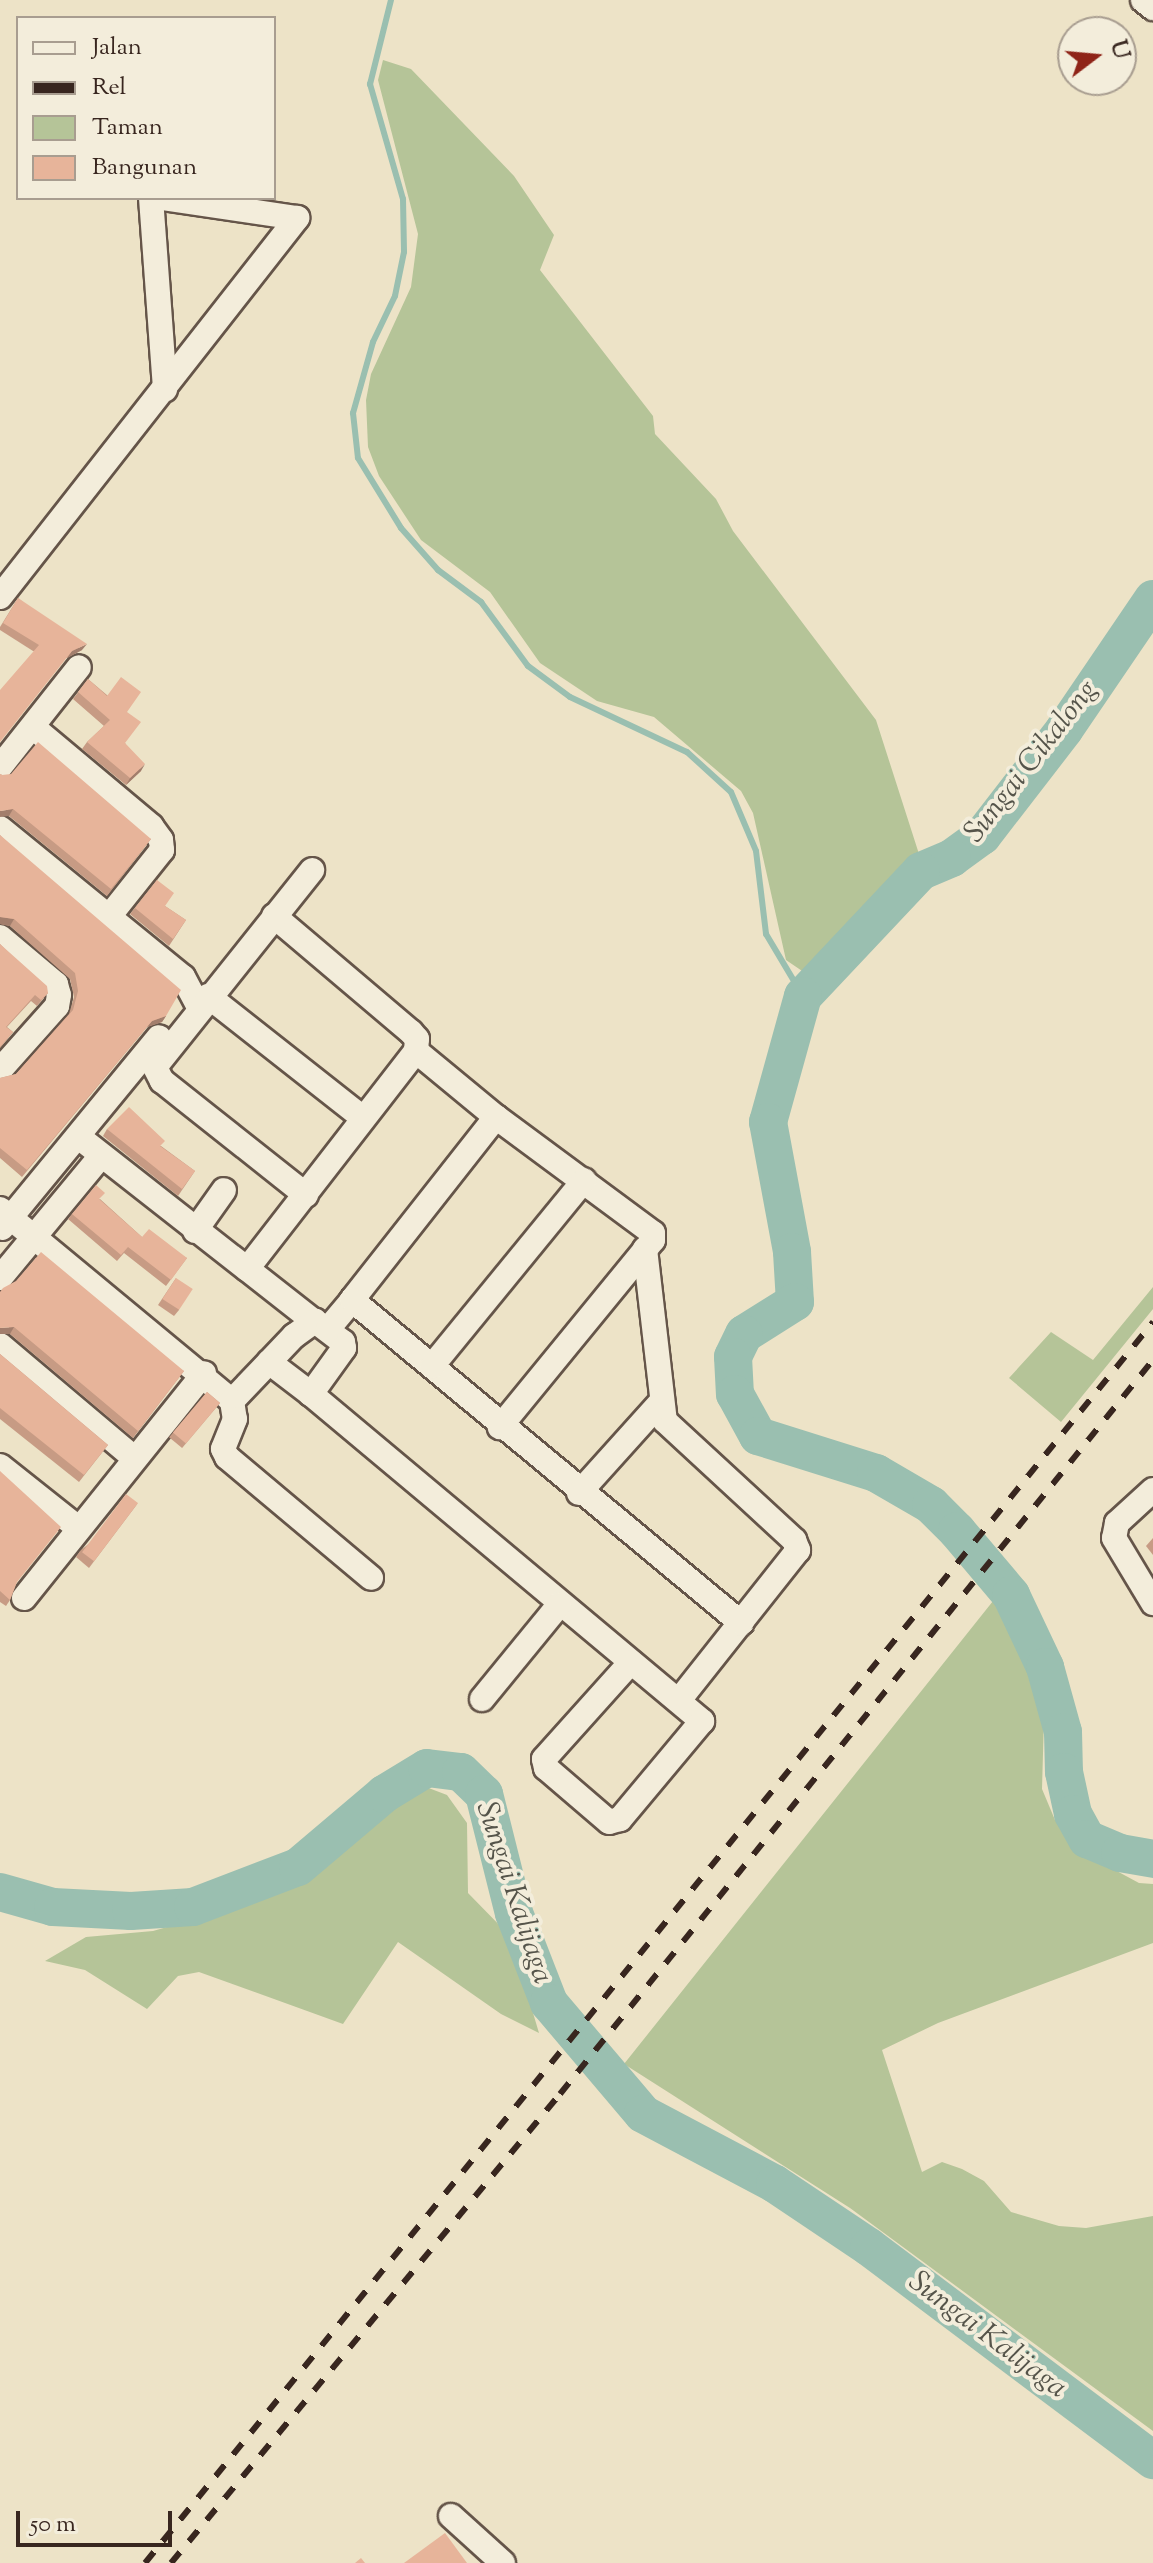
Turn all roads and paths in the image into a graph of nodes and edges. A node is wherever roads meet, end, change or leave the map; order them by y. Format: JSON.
{"nodes":[{"id":1,"x":1143,"y":0,"type":"edge"},
{"id":2,"x":1153,"y":8,"type":"edge"},
{"id":3,"x":151,"y":200,"type":"edge"},
{"id":4,"x":175,"y":200,"type":"edge"},
{"id":5,"x":165,"y":389,"type":"junction"},
{"id":6,"x":0,"y":597,"type":"edge"},
{"id":7,"x":79,"y":667,"type":"dead end"},
{"id":8,"x":34,"y":728,"type":"junction"},
{"id":9,"x":0,"y":767,"type":"edge"},
{"id":10,"x":0,"y":828,"type":"edge"},
{"id":11,"x":312,"y":870,"type":"dead end"},
{"id":12,"x":274,"y":916,"type":"junction"},
{"id":13,"x":108,"y":918,"type":"junction"},
{"id":14,"x":0,"y":937,"type":"edge"},
{"id":15,"x":198,"y":998,"type":"junction"},
{"id":16,"x":175,"y":1039,"type":"junction"},
{"id":17,"x":416,"y":1051,"type":"junction"},
{"id":18,"x":0,"y":1070,"type":"edge"},
{"id":19,"x":496,"y":1117,"type":"junction"},
{"id":20,"x":363,"y":1118,"type":"junction"},
{"id":21,"x":80,"y":1138,"type":"junction"},
{"id":22,"x":101,"y":1156,"type":"junction"},
{"id":23,"x":584,"y":1180,"type":"junction"},
{"id":24,"x":224,"y":1190,"type":"dead end"},
{"id":25,"x":306,"y":1195,"type":"junction"},
{"id":26,"x":4,"y":1219,"type":"edge"},
{"id":27,"x":195,"y":1231,"type":"junction"},
{"id":28,"x":33,"y":1237,"type":"junction"},
{"id":29,"x":645,"y":1249,"type":"junction"},
{"id":30,"x":247,"y":1269,"type":"junction"},
{"id":31,"x":0,"y":1278,"type":"edge"},
{"id":32,"x":352,"y":1300,"type":"junction"},
{"id":33,"x":320,"y":1324,"type":"junction"},
{"id":34,"x":0,"y":1345,"type":"edge"},
{"id":35,"x":269,"y":1362,"type":"junction"},
{"id":36,"x":432,"y":1366,"type":"junction"},
{"id":37,"x":204,"y":1373,"type":"junction"},
{"id":38,"x":311,"y":1394,"type":"junction"},
{"id":39,"x":232,"y":1401,"type":"junction"},
{"id":40,"x":660,"y":1403,"type":"junction"},
{"id":41,"x":500,"y":1427,"type":"junction"},
{"id":42,"x":133,"y":1457,"type":"junction"},
{"id":43,"x":2,"y":1471,"type":"edge"},
{"id":44,"x":1153,"y":1490,"type":"edge"},
{"id":45,"x":579,"y":1493,"type":"junction"},
{"id":46,"x":77,"y":1527,"type":"junction"},
{"id":47,"x":371,"y":1578,"type":"dead end"},
{"id":48,"x":24,"y":1598,"type":"dead end"},
{"id":49,"x":1153,"y":1603,"type":"edge"},
{"id":50,"x":559,"y":1605,"type":"junction"},
{"id":51,"x":741,"y":1623,"type":"junction"},
{"id":52,"x":631,"y":1662,"type":"junction"},
{"id":53,"x":482,"y":1699,"type":"dead end"},
{"id":54,"x":679,"y":1700,"type":"junction"},
{"id":55,"x":451,"y":2516,"type":"dead end"},
{"id":56,"x":503,"y":2563,"type":"edge"}],
"edges":[{"from":1,"to":2,"type":"street"},
{"from":3,"to":5,"type":"street"},
{"from":4,"to":5,"type":"street"},
{"from":5,"to":6,"type":"street"},
{"from":7,"to":8,"type":"street"},
{"from":8,"to":9,"type":"street"},
{"from":8,"to":13,"type":"street"},
{"from":10,"to":13,"type":"street"},
{"from":11,"to":12,"type":"street"},
{"from":12,"to":15,"type":"street"},
{"from":12,"to":17,"type":"street"},
{"from":13,"to":15,"type":"street"},
{"from":14,"to":18,"type":"street"},
{"from":15,"to":16,"type":"street"},
{"from":15,"to":20,"type":"street"},
{"from":16,"to":21,"type":"street"},
{"from":16,"to":25,"type":"street"},
{"from":17,"to":19,"type":"street"},
{"from":17,"to":20,"type":"street"},
{"from":19,"to":23,"type":"street"},
{"from":19,"to":32,"type":"street"},
{"from":20,"to":25,"type":"street"},
{"from":21,"to":22,"type":"street"},
{"from":21,"to":26,"type":"street"},
{"from":22,"to":27,"type":"street"},
{"from":22,"to":28,"type":"street"},
{"from":23,"to":29,"type":"street"},
{"from":23,"to":36,"type":"street"},
{"from":24,"to":27,"type":"street"},
{"from":25,"to":30,"type":"street"},
{"from":26,"to":28,"type":"street"},
{"from":27,"to":30,"type":"street"},
{"from":28,"to":31,"type":"street"},
{"from":28,"to":37,"type":"street"},
{"from":29,"to":40,"type":"street"},
{"from":29,"to":41,"type":"street"},
{"from":30,"to":33,"type":"street"},
{"from":32,"to":33,"type":"street"},
{"from":32,"to":36,"type":"street"},
{"from":33,"to":35,"type":"street"},
{"from":33,"to":38,"type":"street"},
{"from":34,"to":42,"type":"street"},
{"from":35,"to":38,"type":"street"},
{"from":35,"to":39,"type":"street"},
{"from":36,"to":41,"type":"street"},
{"from":37,"to":39,"type":"street"},
{"from":37,"to":42,"type":"street"},
{"from":38,"to":50,"type":"street"},
{"from":39,"to":47,"type":"street"},
{"from":40,"to":45,"type":"street"},
{"from":40,"to":51,"type":"street"},
{"from":41,"to":45,"type":"street"},
{"from":42,"to":46,"type":"street"},
{"from":43,"to":46,"type":"street"},
{"from":44,"to":49,"type":"street"},
{"from":45,"to":51,"type":"street"},
{"from":46,"to":48,"type":"street"},
{"from":50,"to":52,"type":"street"},
{"from":50,"to":53,"type":"street"},
{"from":51,"to":54,"type":"street"},
{"from":52,"to":54,"type":"street"},
{"from":52,"to":54,"type":"street"},
{"from":55,"to":56,"type":"street"}]}
